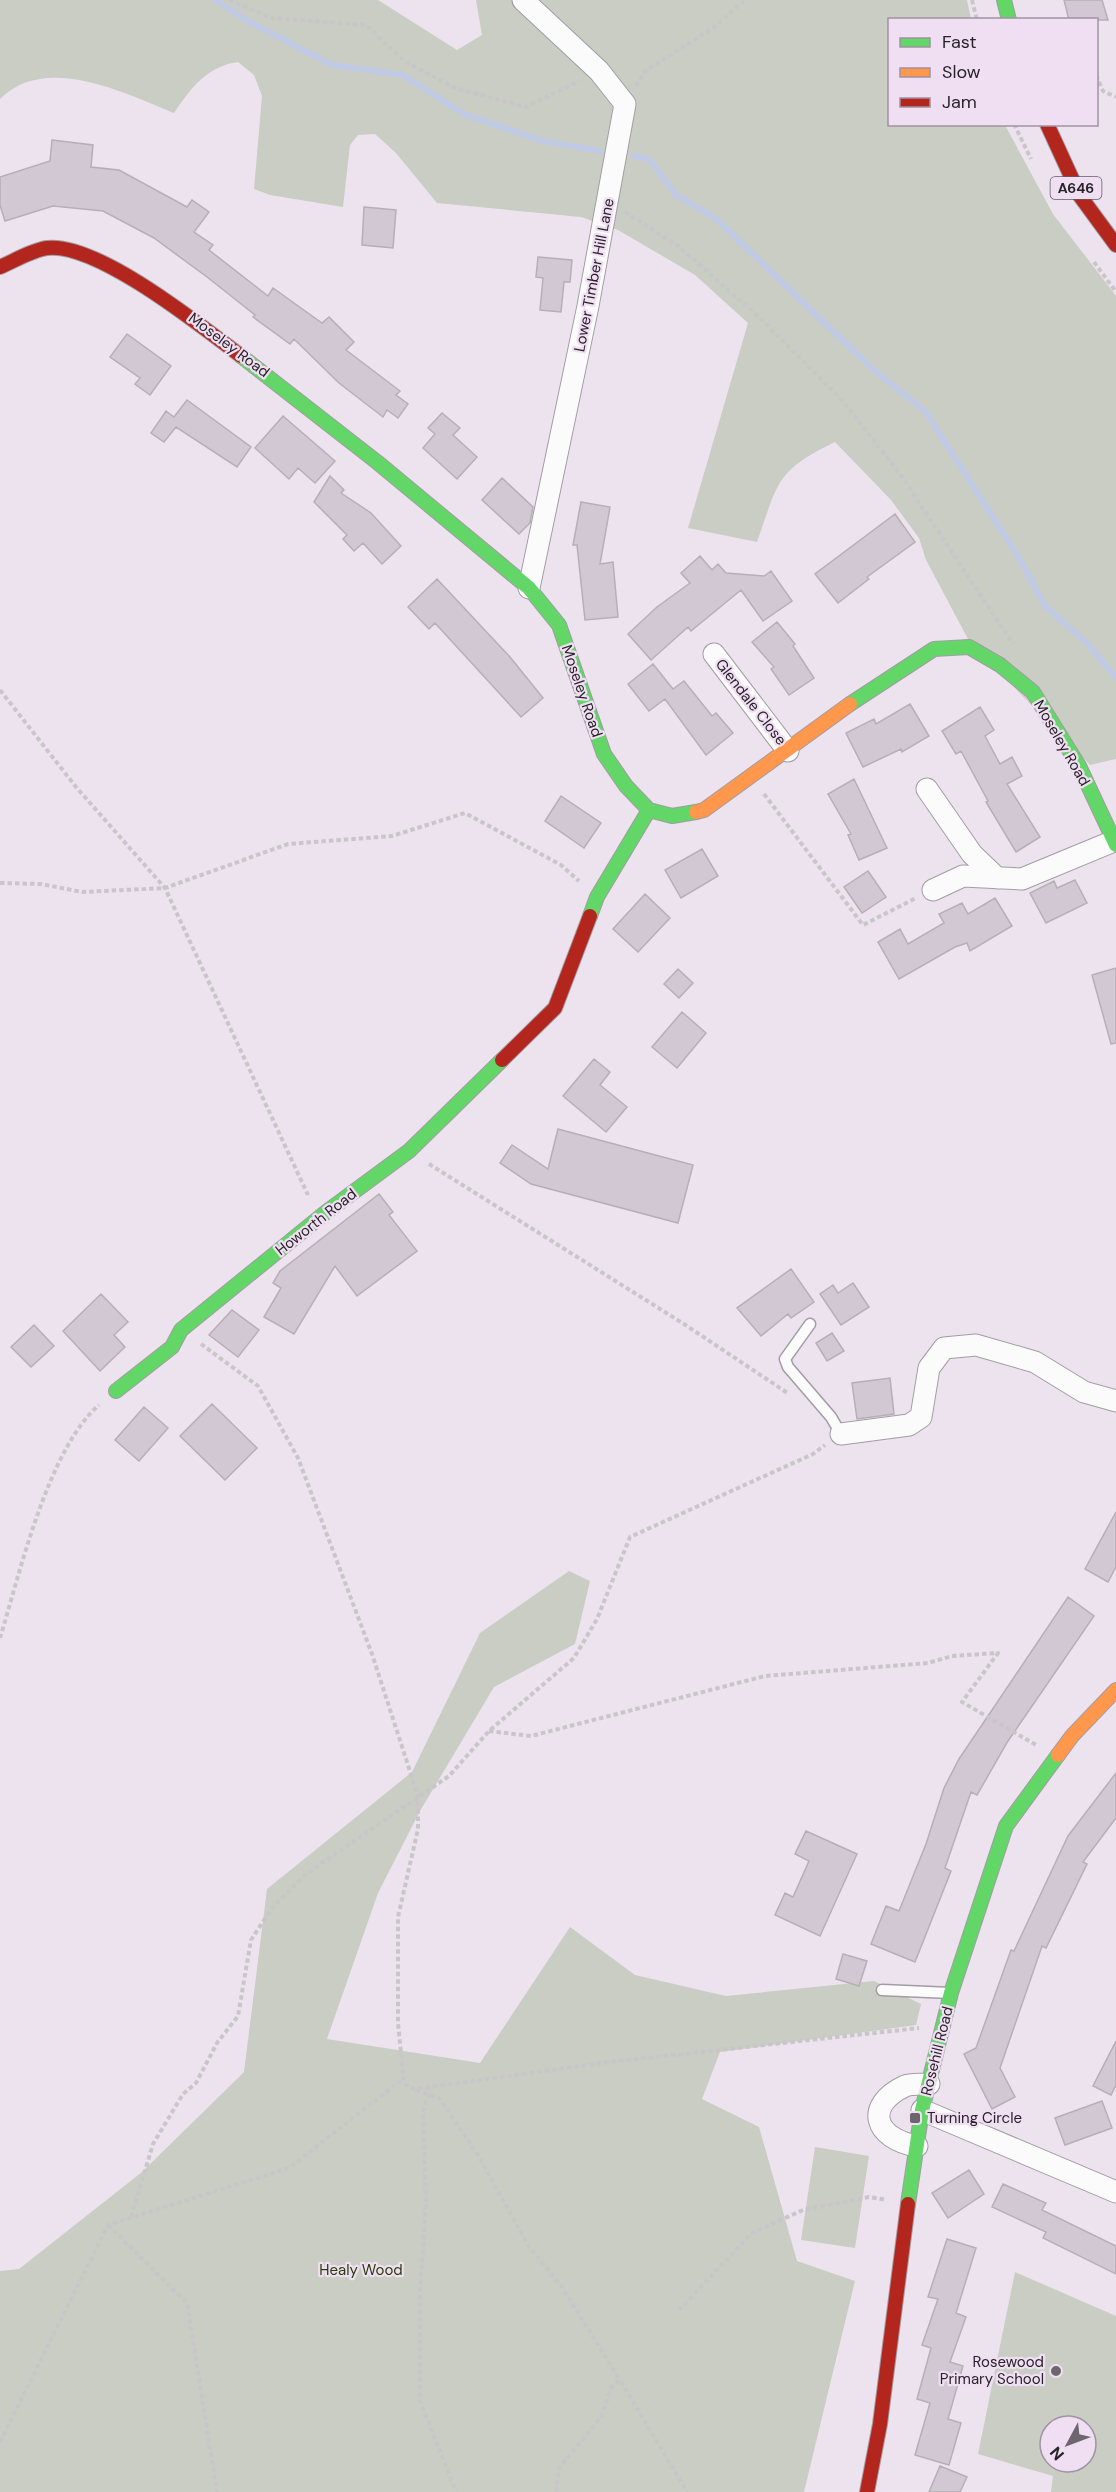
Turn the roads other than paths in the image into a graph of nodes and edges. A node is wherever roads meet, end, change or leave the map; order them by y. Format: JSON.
{"nodes":[{"id":1,"x":523,"y":0,"type":"edge"},
{"id":2,"x":1004,"y":0,"type":"edge"},
{"id":3,"x":1009,"y":18,"type":"edge"},
{"id":4,"x":1048,"y":126,"type":"edge"},
{"id":5,"x":1116,"y":245,"type":"edge"},
{"id":6,"x":0,"y":267,"type":"edge"},
{"id":7,"x":529,"y":588,"type":"junction"},
{"id":8,"x":714,"y":654,"type":"dead end"},
{"id":9,"x":788,"y":751,"type":"junction"},
{"id":10,"x":927,"y":789,"type":"dead end"},
{"id":11,"x":649,"y":810,"type":"junction"},
{"id":12,"x":1115,"y":843,"type":"edge"},
{"id":13,"x":997,"y":878,"type":"junction"},
{"id":14,"x":933,"y":890,"type":"road end"},
{"id":15,"x":810,"y":1324,"type":"dead end"},
{"id":16,"x":116,"y":1391,"type":"road end"},
{"id":17,"x":1116,"y":1401,"type":"edge"},
{"id":18,"x":841,"y":1434,"type":"joint"},
{"id":19,"x":1116,"y":1690,"type":"edge"},
{"id":20,"x":882,"y":1990,"type":"dead end"},
{"id":21,"x":951,"y":1993,"type":"junction"},
{"id":22,"x":929,"y":2084,"type":"junction"},
{"id":23,"x":922,"y":2110,"type":"junction"},
{"id":24,"x":917,"y":2146,"type":"junction"},
{"id":25,"x":1116,"y":2191,"type":"edge"},
{"id":26,"x":867,"y":2492,"type":"edge"}],
"edges":[{"from":1,"to":7,"type":"street","name":"Lower Timber Hill Lane"},
{"from":2,"to":3,"type":"main road"},
{"from":4,"to":5,"type":"main road","number":"A646"},
{"from":6,"to":7,"type":"main road","name":"Moseley Road"},
{"from":7,"to":11,"type":"main road","name":"Moseley Road"},
{"from":8,"to":9,"type":"street","name":"Glendale Close"},
{"from":9,"to":11,"type":"main road","name":"Moseley Road"},
{"from":9,"to":12,"type":"main road","name":"Moseley Road"},
{"from":10,"to":13,"type":"street"},
{"from":11,"to":16,"type":"main road","name":"Howorth Road"},
{"from":12,"to":13,"type":"street"},
{"from":13,"to":14,"type":"street"},
{"from":15,"to":18,"type":"lane"},
{"from":17,"to":18,"type":"street"},
{"from":19,"to":21,"type":"main road","name":"Rosehill Road"},
{"from":20,"to":21,"type":"lane"},
{"from":21,"to":22,"type":"main road","name":"Rosehill Road"},
{"from":22,"to":23,"type":"main road","name":"Rosehill Road"},
{"from":22,"to":24,"type":"street"},
{"from":23,"to":24,"type":"main road","name":"Rosehill Road"},
{"from":23,"to":25,"type":"street"},
{"from":24,"to":26,"type":"main road","name":"Rosehill Road"}]}
